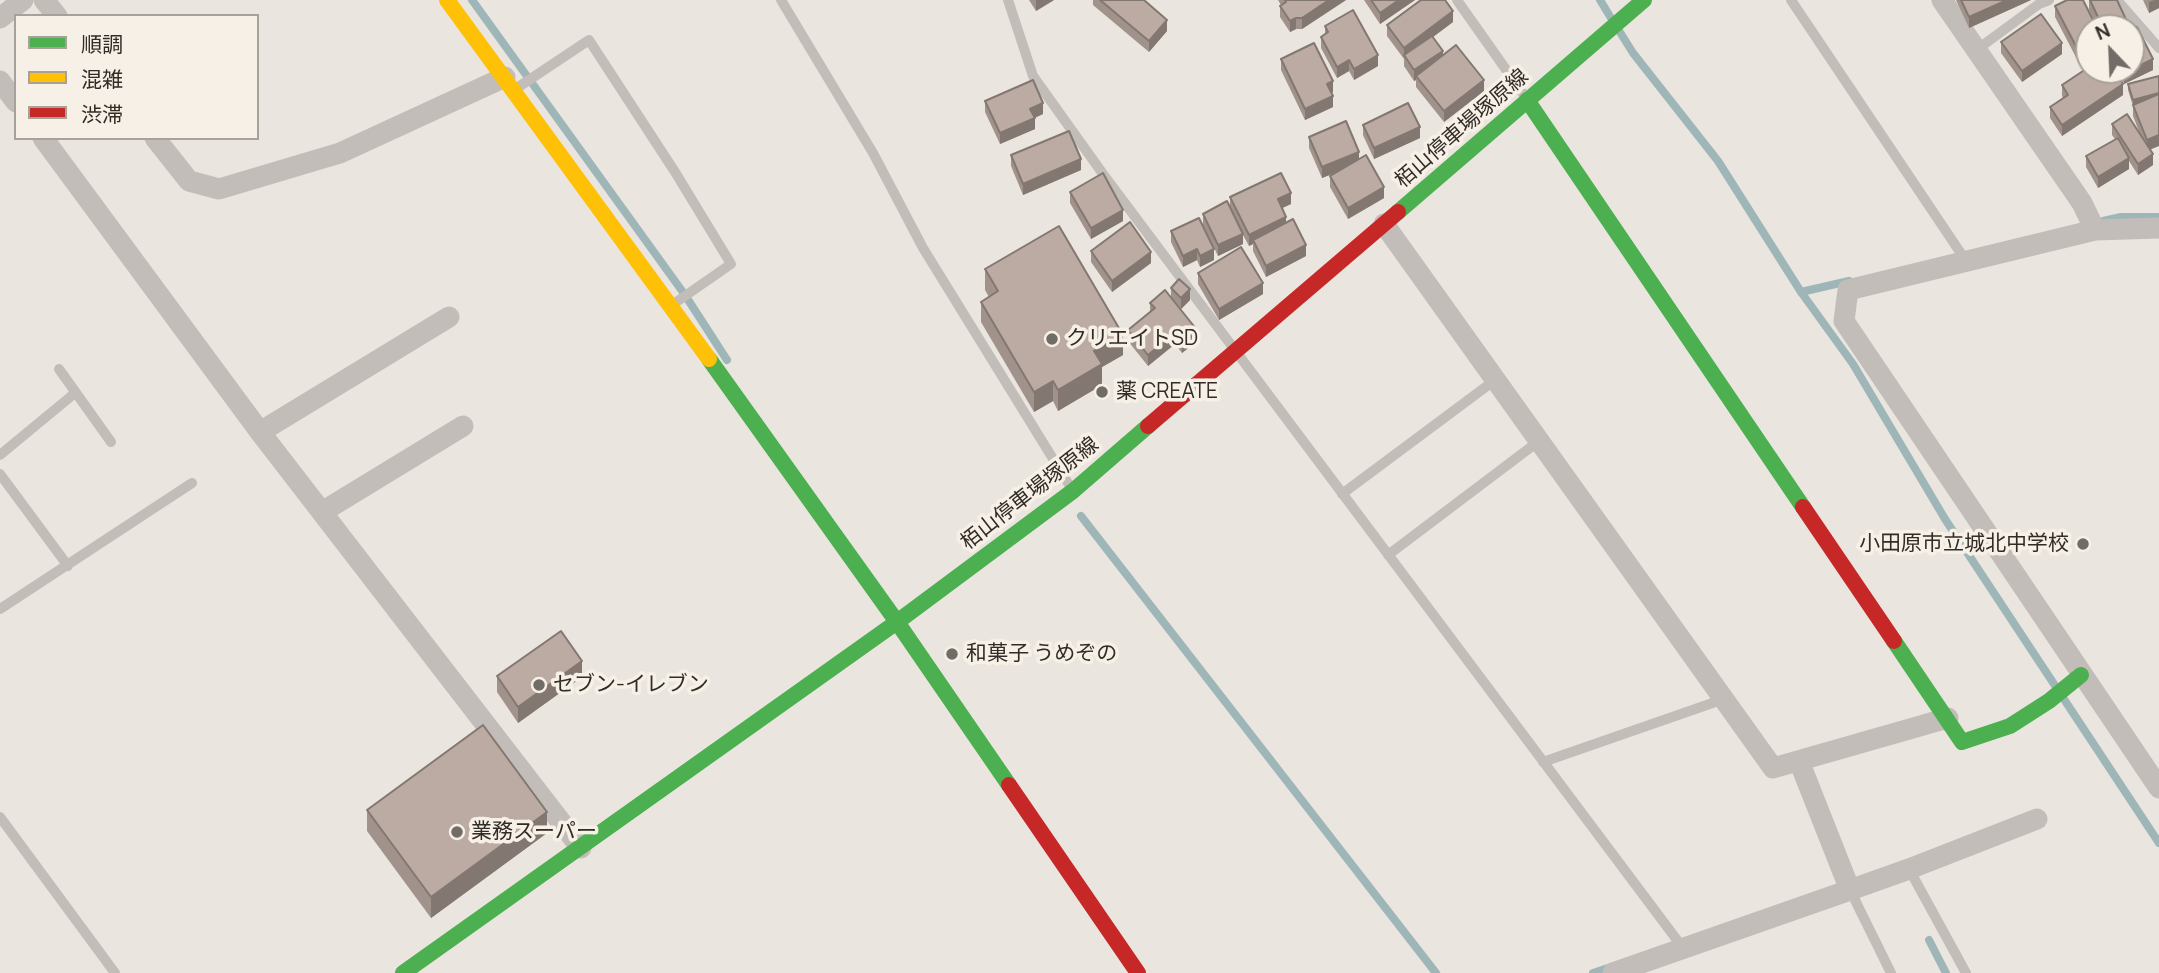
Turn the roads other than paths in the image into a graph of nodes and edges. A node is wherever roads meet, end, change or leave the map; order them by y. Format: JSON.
{"nodes":[{"id":1,"x":23,"y":0,"type":"edge"},
{"id":2,"x":44,"y":0,"type":"edge"},
{"id":3,"x":447,"y":0,"type":"edge"},
{"id":4,"x":781,"y":0,"type":"edge"},
{"id":5,"x":1009,"y":0,"type":"edge"},
{"id":6,"x":1457,"y":0,"type":"edge"},
{"id":7,"x":1644,"y":0,"type":"edge"},
{"id":8,"x":1791,"y":0,"type":"edge"},
{"id":9,"x":1942,"y":0,"type":"edge"},
{"id":10,"x":2049,"y":0,"type":"edge"},
{"id":11,"x":2117,"y":0,"type":"edge"},
{"id":12,"x":55,"y":14,"type":"edge"},
{"id":13,"x":0,"y":18,"type":"edge"},
{"id":14,"x":2159,"y":48,"type":"edge"},
{"id":15,"x":1975,"y":51,"type":"junction"},
{"id":16,"x":0,"y":81,"type":"edge"},
{"id":17,"x":510,"y":84,"type":"junction"},
{"id":18,"x":14,"y":99,"type":"edge"},
{"id":19,"x":1527,"y":100,"type":"junction"},
{"id":20,"x":44,"y":140,"type":"edge"},
{"id":21,"x":157,"y":140,"type":"edge"},
{"id":22,"x":1384,"y":224,"type":"junction"},
{"id":23,"x":2159,"y":228,"type":"edge"},
{"id":24,"x":2095,"y":230,"type":"junction"},
{"id":25,"x":1966,"y":261,"type":"junction"},
{"id":26,"x":671,"y":306,"type":"junction"},
{"id":27,"x":449,"y":317,"type":"dead end"},
{"id":28,"x":1234,"y":351,"type":"junction"},
{"id":29,"x":59,"y":369,"type":"dead end"},
{"id":30,"x":1495,"y":380,"type":"junction"},
{"id":31,"x":75,"y":393,"type":"junction"},
{"id":32,"x":463,"y":426,"type":"dead end"},
{"id":33,"x":260,"y":432,"type":"junction"},
{"id":34,"x":1539,"y":441,"type":"junction"},
{"id":35,"x":111,"y":442,"type":"dead end"},
{"id":36,"x":0,"y":455,"type":"edge"},
{"id":37,"x":0,"y":474,"type":"edge"},
{"id":38,"x":192,"y":483,"type":"dead end"},
{"id":39,"x":1073,"y":491,"type":"junction"},
{"id":40,"x":1342,"y":494,"type":"junction"},
{"id":41,"x":322,"y":512,"type":"junction"},
{"id":42,"x":1388,"y":555,"type":"junction"},
{"id":43,"x":68,"y":566,"type":"junction"},
{"id":44,"x":0,"y":609,"type":"edge"},
{"id":45,"x":897,"y":622,"type":"junction"},
{"id":46,"x":2081,"y":675,"type":"junction"},
{"id":47,"x":1724,"y":699,"type":"junction"},
{"id":48,"x":1948,"y":718,"type":"junction"},
{"id":49,"x":1800,"y":761,"type":"junction"},
{"id":50,"x":1543,"y":762,"type":"junction"},
{"id":51,"x":2159,"y":788,"type":"edge"},
{"id":52,"x":0,"y":817,"type":"edge"},
{"id":53,"x":2037,"y":819,"type":"dead end"},
{"id":54,"x":581,"y":848,"type":"junction"},
{"id":55,"x":1909,"y":869,"type":"junction"},
{"id":56,"x":1850,"y":890,"type":"junction"},
{"id":57,"x":1683,"y":948,"type":"junction"},
{"id":58,"x":115,"y":973,"type":"edge"},
{"id":59,"x":403,"y":973,"type":"edge"},
{"id":60,"x":1139,"y":973,"type":"edge"},
{"id":61,"x":1613,"y":973,"type":"edge"},
{"id":62,"x":1891,"y":973,"type":"edge"},
{"id":63,"x":1966,"y":973,"type":"edge"}],
"edges":[{"from":1,"to":13,"type":"street"},
{"from":2,"to":12,"type":"street"},
{"from":3,"to":17,"type":"street"},
{"from":4,"to":39,"type":"lane"},
{"from":5,"to":28,"type":"lane"},
{"from":6,"to":19,"type":"lane"},
{"from":7,"to":19,"type":"street","name":"栢山停車場塚原線"},
{"from":8,"to":25,"type":"lane"},
{"from":9,"to":15,"type":"street"},
{"from":10,"to":15,"type":"lane"},
{"from":11,"to":14,"type":"lane"},
{"from":15,"to":24,"type":"street"},
{"from":16,"to":18,"type":"street"},
{"from":17,"to":21,"type":"street"},
{"from":17,"to":26,"type":"street"},
{"from":17,"to":26,"type":"lane"},
{"from":19,"to":22,"type":"street","name":"栢山停車場塚原線"},
{"from":19,"to":48,"type":"street"},
{"from":20,"to":33,"type":"street"},
{"from":22,"to":28,"type":"street","name":"栢山停車場塚原線"},
{"from":22,"to":30,"type":"street"},
{"from":23,"to":24,"type":"street"},
{"from":24,"to":25,"type":"street"},
{"from":25,"to":46,"type":"street"},
{"from":26,"to":45,"type":"street"},
{"from":27,"to":33,"type":"street"},
{"from":28,"to":39,"type":"street","name":"栢山停車場塚原線"},
{"from":28,"to":40,"type":"lane"},
{"from":29,"to":31,"type":"lane"},
{"from":30,"to":34,"type":"street"},
{"from":30,"to":40,"type":"lane"},
{"from":31,"to":35,"type":"lane"},
{"from":31,"to":36,"type":"lane"},
{"from":32,"to":41,"type":"street"},
{"from":33,"to":41,"type":"street"},
{"from":34,"to":42,"type":"lane"},
{"from":34,"to":47,"type":"street"},
{"from":37,"to":43,"type":"lane"},
{"from":38,"to":43,"type":"lane"},
{"from":39,"to":45,"type":"street","name":"栢山停車場塚原線"},
{"from":40,"to":42,"type":"lane"},
{"from":41,"to":54,"type":"street"},
{"from":42,"to":50,"type":"lane"},
{"from":43,"to":44,"type":"lane"},
{"from":45,"to":54,"type":"street","name":"栢山停車場塚原線"},
{"from":45,"to":60,"type":"street"},
{"from":46,"to":48,"type":"street"},
{"from":46,"to":51,"type":"street"},
{"from":47,"to":49,"type":"street"},
{"from":47,"to":50,"type":"lane"},
{"from":48,"to":49,"type":"street"},
{"from":49,"to":56,"type":"street"},
{"from":50,"to":57,"type":"lane"},
{"from":52,"to":58,"type":"lane"},
{"from":53,"to":55,"type":"street"},
{"from":54,"to":59,"type":"street","name":"栢山停車場塚原線"},
{"from":55,"to":56,"type":"street"},
{"from":55,"to":63,"type":"lane"},
{"from":56,"to":57,"type":"street"},
{"from":56,"to":62,"type":"lane"},
{"from":57,"to":61,"type":"street"}]}
